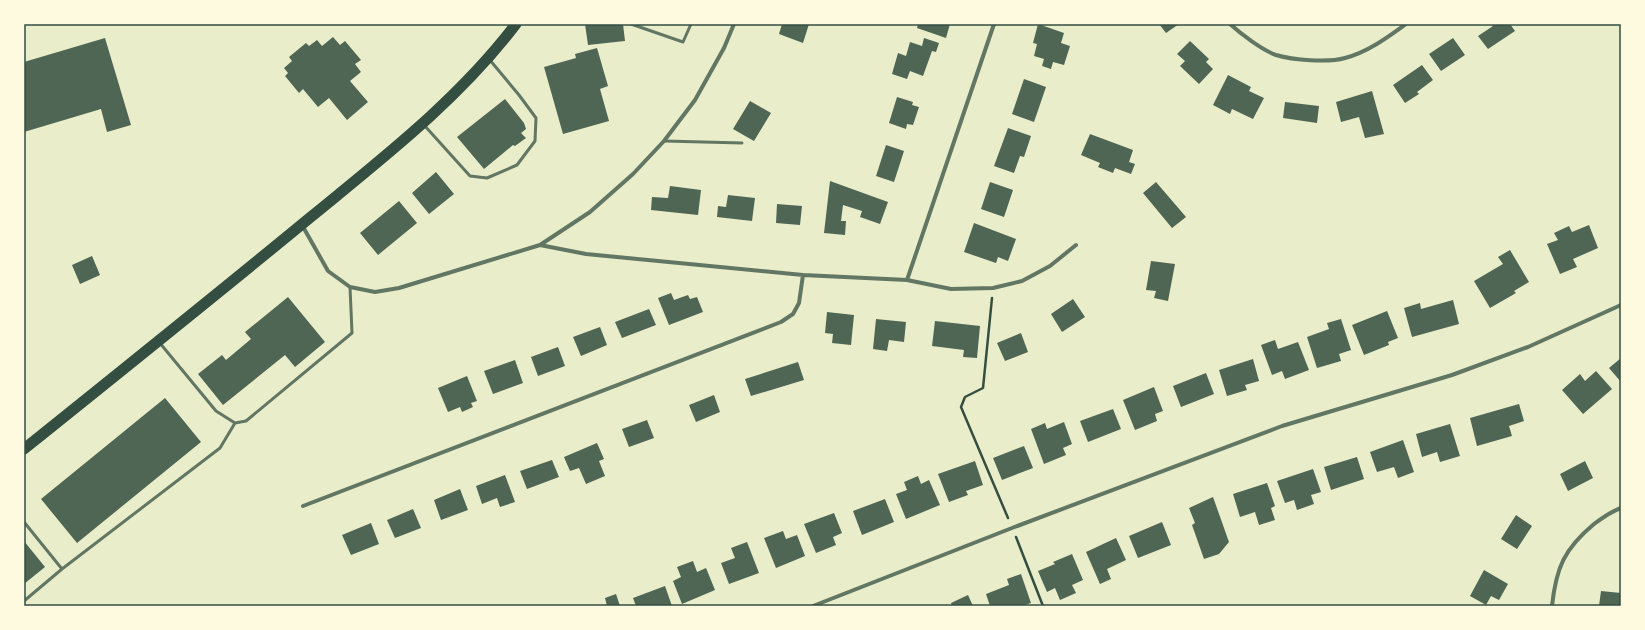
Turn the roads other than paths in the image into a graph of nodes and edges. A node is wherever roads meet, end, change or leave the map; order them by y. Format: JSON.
{"nodes":[{"id":1,"x":516,"y":24,"type":"edge"},
{"id":2,"x":631,"y":24,"type":"edge"},
{"id":3,"x":691,"y":24,"type":"edge"},
{"id":4,"x":734,"y":24,"type":"edge"},
{"id":5,"x":994,"y":24,"type":"edge"},
{"id":6,"x":1230,"y":24,"type":"edge"},
{"id":7,"x":1406,"y":24,"type":"edge"},
{"id":8,"x":487,"y":57,"type":"junction"},
{"id":9,"x":422,"y":124,"type":"junction"},
{"id":10,"x":664,"y":140,"type":"junction"},
{"id":11,"x":742,"y":143,"type":"dead end"},
{"id":12,"x":302,"y":224,"type":"junction"},
{"id":13,"x":540,"y":245,"type":"junction"},
{"id":14,"x":1076,"y":245,"type":"dead end"},
{"id":15,"x":803,"y":275,"type":"junction"},
{"id":16,"x":907,"y":280,"type":"junction"},
{"id":17,"x":350,"y":286,"type":"junction"},
{"id":18,"x":1621,"y":305,"type":"edge"},
{"id":19,"x":158,"y":341,"type":"junction"},
{"id":20,"x":235,"y":423,"type":"junction"},
{"id":21,"x":24,"y":449,"type":"edge"},
{"id":22,"x":303,"y":506,"type":"dead end"},
{"id":23,"x":1621,"y":508,"type":"edge"},
{"id":24,"x":24,"y":522,"type":"edge"},
{"id":25,"x":62,"y":569,"type":"junction"},
{"id":26,"x":24,"y":602,"type":"edge"},
{"id":27,"x":813,"y":606,"type":"edge"},
{"id":28,"x":1552,"y":606,"type":"edge"}],
"edges":[{"from":1,"to":8,"type":"highway"},
{"from":2,"to":3,"type":"lane"},
{"from":4,"to":10,"type":"street"},
{"from":5,"to":16,"type":"street"},
{"from":6,"to":7,"type":"street"},
{"from":8,"to":9,"type":"highway"},
{"from":8,"to":9,"type":"lane"},
{"from":9,"to":12,"type":"highway"},
{"from":10,"to":11,"type":"lane"},
{"from":10,"to":13,"type":"street"},
{"from":12,"to":17,"type":"street"},
{"from":12,"to":19,"type":"highway"},
{"from":13,"to":15,"type":"street"},
{"from":13,"to":17,"type":"street"},
{"from":14,"to":16,"type":"street"},
{"from":15,"to":16,"type":"street"},
{"from":15,"to":22,"type":"street"},
{"from":17,"to":20,"type":"lane"},
{"from":18,"to":27,"type":"street"},
{"from":19,"to":20,"type":"lane"},
{"from":19,"to":21,"type":"highway"},
{"from":20,"to":25,"type":"lane"},
{"from":23,"to":28,"type":"street"},
{"from":24,"to":25,"type":"lane"},
{"from":25,"to":26,"type":"lane"}]}
